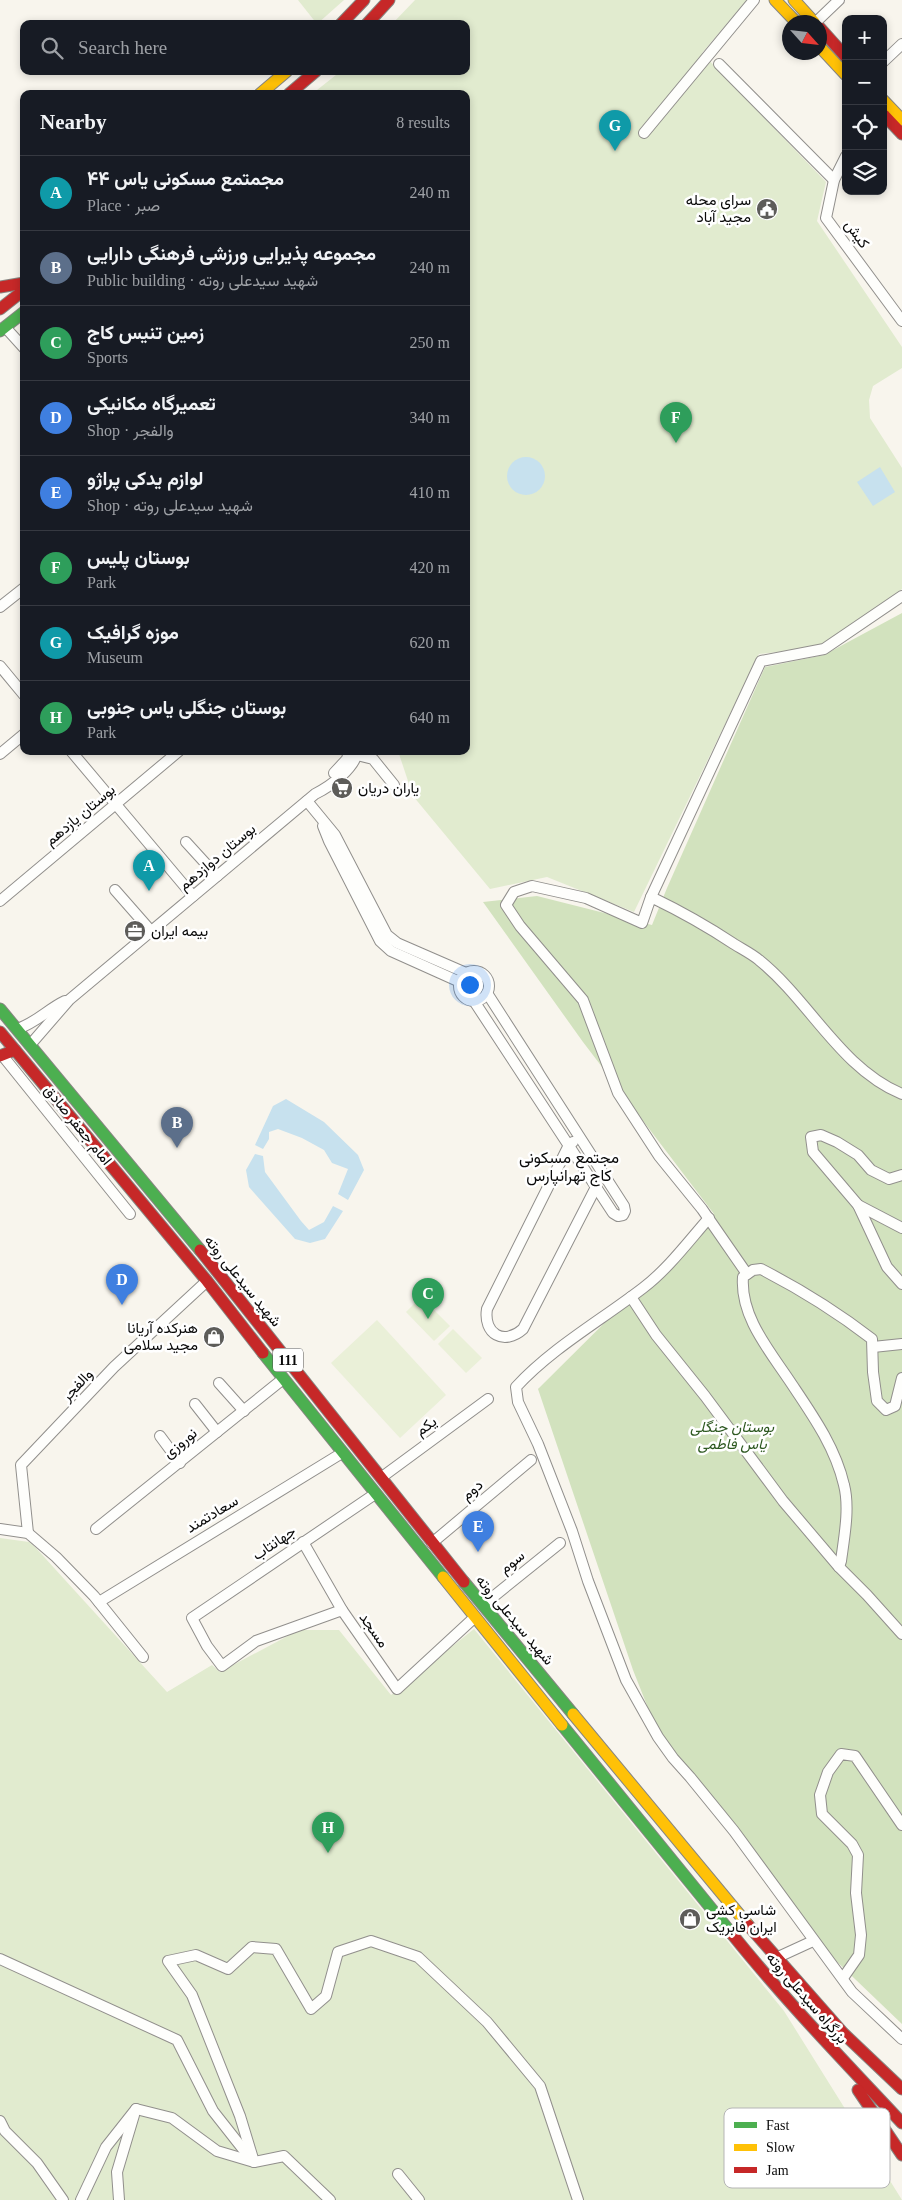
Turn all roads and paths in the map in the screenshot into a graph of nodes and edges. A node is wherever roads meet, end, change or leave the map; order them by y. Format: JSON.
{"nodes":[{"id":1,"x":364,"y":0,"type":"edge"},
{"id":2,"x":390,"y":0,"type":"edge"},
{"id":3,"x":754,"y":0,"type":"edge"},
{"id":4,"x":775,"y":0,"type":"edge"},
{"id":5,"x":794,"y":0,"type":"edge"},
{"id":6,"x":840,"y":0,"type":"edge"},
{"id":7,"x":789,"y":15,"type":"edge"},
{"id":8,"x":808,"y":15,"type":"edge"},
{"id":9,"x":823,"y":15,"type":"edge"},
{"id":10,"x":345,"y":20,"type":"edge"},
{"id":11,"x":371,"y":20,"type":"edge"},
{"id":12,"x":827,"y":36,"type":"edge"},
{"id":13,"x":902,"y":44,"type":"edge"},
{"id":14,"x":842,"y":52,"type":"edge"},
{"id":15,"x":827,"y":55,"type":"edge"},
{"id":16,"x":885,"y":60,"type":"edge"},
{"id":17,"x":719,"y":64,"type":"dead end"},
{"id":18,"x":842,"y":71,"type":"edge"},
{"id":19,"x":282,"y":75,"type":"edge"},
{"id":20,"x":311,"y":75,"type":"edge"},
{"id":21,"x":265,"y":90,"type":"edge"},
{"id":22,"x":294,"y":90,"type":"edge"},
{"id":23,"x":887,"y":104,"type":"edge"},
{"id":24,"x":887,"y":118,"type":"edge"},
{"id":25,"x":902,"y":120,"type":"edge"},
{"id":26,"x":644,"y":133,"type":"dead end"},
{"id":27,"x":902,"y":134,"type":"edge"},
{"id":28,"x":842,"y":164,"type":"edge"},
{"id":29,"x":834,"y":180,"type":"junction"},
{"id":30,"x":20,"y":284,"type":"edge"},
{"id":31,"x":0,"y":287,"type":"edge"},
{"id":32,"x":20,"y":293,"type":"edge"},
{"id":33,"x":0,"y":309,"type":"edge"},
{"id":34,"x":20,"y":315,"type":"edge"},
{"id":35,"x":902,"y":321,"type":"edge"},
{"id":36,"x":3,"y":329,"type":"edge"},
{"id":37,"x":20,"y":344,"type":"edge"},
{"id":38,"x":20,"y":591,"type":"edge"},
{"id":39,"x":902,"y":596,"type":"edge"},
{"id":40,"x":0,"y":608,"type":"edge"},
{"id":41,"x":0,"y":666,"type":"edge"},
{"id":42,"x":20,"y":690,"type":"edge"},
{"id":43,"x":20,"y":737,"type":"edge"},
{"id":44,"x":0,"y":754,"type":"edge"},
{"id":45,"x":74,"y":755,"type":"edge"},
{"id":46,"x":174,"y":755,"type":"edge"},
{"id":47,"x":355,"y":755,"type":"edge"},
{"id":48,"x":362,"y":755,"type":"edge"},
{"id":49,"x":394,"y":785,"type":"dead end"},
{"id":50,"x":311,"y":797,"type":"junction"},
{"id":51,"x":116,"y":804,"type":"junction"},
{"id":52,"x":321,"y":821,"type":"junction"},
{"id":53,"x":186,"y":842,"type":"dead end"},
{"id":54,"x":217,"y":876,"type":"junction"},
{"id":55,"x":115,"y":890,"type":"dead end"},
{"id":56,"x":193,"y":896,"type":"junction"},
{"id":57,"x":651,"y":897,"type":"junction"},
{"id":58,"x":0,"y":901,"type":"edge"},
{"id":59,"x":150,"y":931,"type":"junction"},
{"id":60,"x":466,"y":974,"type":"junction"},
{"id":61,"x":460,"y":982,"type":"junction"},
{"id":62,"x":487,"y":993,"type":"junction"},
{"id":63,"x":68,"y":1000,"type":"junction"},
{"id":64,"x":474,"y":1001,"type":"junction"},
{"id":65,"x":0,"y":1009,"type":"edge"},
{"id":66,"x":17,"y":1029,"type":"junction"},
{"id":67,"x":1,"y":1045,"type":"edge"},
{"id":68,"x":30,"y":1045,"type":"junction"},
{"id":69,"x":902,"y":1094,"type":"edge"},
{"id":70,"x":580,"y":1138,"type":"junction"},
{"id":71,"x":569,"y":1145,"type":"junction"},
{"id":72,"x":902,"y":1175,"type":"edge"},
{"id":73,"x":596,"y":1186,"type":"junction"},
{"id":74,"x":858,"y":1205,"type":"junction"},
{"id":75,"x":130,"y":1214,"type":"dead end"},
{"id":76,"x":708,"y":1218,"type":"junction"},
{"id":77,"x":902,"y":1228,"type":"edge"},
{"id":78,"x":747,"y":1274,"type":"junction"},
{"id":79,"x":206,"y":1282,"type":"junction"},
{"id":80,"x":902,"y":1284,"type":"edge"},
{"id":81,"x":631,"y":1297,"type":"junction"},
{"id":82,"x":902,"y":1344,"type":"edge"},
{"id":83,"x":872,"y":1347,"type":"junction"},
{"id":84,"x":902,"y":1378,"type":"edge"},
{"id":85,"x":282,"y":1380,"type":"junction"},
{"id":86,"x":219,"y":1383,"type":"dead end"},
{"id":87,"x":488,"y":1399,"type":"dead end"},
{"id":88,"x":195,"y":1404,"type":"dead end"},
{"id":89,"x":244,"y":1411,"type":"junction"},
{"id":90,"x":217,"y":1432,"type":"junction"},
{"id":91,"x":160,"y":1436,"type":"dead end"},
{"id":92,"x":342,"y":1453,"type":"junction"},
{"id":93,"x":531,"y":1460,"type":"dead end"},
{"id":94,"x":180,"y":1463,"type":"junction"},
{"id":95,"x":382,"y":1477,"type":"junction"},
{"id":96,"x":374,"y":1494,"type":"junction"},
{"id":97,"x":0,"y":1529,"type":"edge"},
{"id":98,"x":96,"y":1529,"type":"dead end"},
{"id":99,"x":28,"y":1533,"type":"junction"},
{"id":100,"x":303,"y":1542,"type":"junction"},
{"id":101,"x":432,"y":1543,"type":"junction"},
{"id":102,"x":560,"y":1543,"type":"dead end"},
{"id":103,"x":839,"y":1567,"type":"junction"},
{"id":104,"x":99,"y":1602,"type":"junction"},
{"id":105,"x":483,"y":1605,"type":"junction"},
{"id":106,"x":342,"y":1610,"type":"junction"},
{"id":107,"x":475,"y":1617,"type":"junction"},
{"id":108,"x":902,"y":1634,"type":"edge"},
{"id":109,"x":143,"y":1657,"type":"dead end"},
{"id":110,"x":222,"y":1666,"type":"joint"},
{"id":111,"x":573,"y":1714,"type":"joint"},
{"id":112,"x":562,"y":1725,"type":"joint"},
{"id":113,"x":902,"y":1825,"type":"edge"},
{"id":114,"x":813,"y":1941,"type":"junction"},
{"id":115,"x":0,"y":1958,"type":"edge"},
{"id":116,"x":776,"y":1958,"type":"junction"},
{"id":117,"x":843,"y":1978,"type":"junction"},
{"id":118,"x":838,"y":2027,"type":"junction"},
{"id":119,"x":902,"y":2039,"type":"edge"},
{"id":120,"x":826,"y":2043,"type":"junction"},
{"id":121,"x":902,"y":2089,"type":"edge"},
{"id":122,"x":870,"y":2108,"type":"edge"},
{"id":123,"x":888,"y":2108,"type":"edge"},
{"id":124,"x":136,"y":2109,"type":"junction"},
{"id":125,"x":890,"y":2110,"type":"edge"},
{"id":126,"x":0,"y":2121,"type":"edge"},
{"id":127,"x":902,"y":2123,"type":"edge"},
{"id":128,"x":890,"y":2137,"type":"edge"},
{"id":129,"x":902,"y":2155,"type":"edge"},
{"id":130,"x":254,"y":2162,"type":"junction"},
{"id":131,"x":398,"y":2174,"type":"dead end"},
{"id":132,"x":63,"y":2200,"type":"edge"},
{"id":133,"x":81,"y":2200,"type":"edge"},
{"id":134,"x":119,"y":2200,"type":"edge"},
{"id":135,"x":330,"y":2200,"type":"edge"},
{"id":136,"x":419,"y":2200,"type":"edge"},
{"id":137,"x":578,"y":2200,"type":"edge"}],
"edges":[{"from":1,"to":10,"type":"main road"},
{"from":2,"to":11,"type":"main road"},
{"from":3,"to":26,"type":"street"},
{"from":4,"to":7,"type":"main road"},
{"from":5,"to":8,"type":"main road"},
{"from":6,"to":9,"type":"street"},
{"from":12,"to":14,"type":"main road"},
{"from":13,"to":16,"type":"street"},
{"from":15,"to":18,"type":"main road"},
{"from":17,"to":29,"type":"street"},
{"from":19,"to":21,"type":"main road"},
{"from":20,"to":22,"type":"main road"},
{"from":23,"to":25,"type":"main road"},
{"from":24,"to":27,"type":"main road"},
{"from":28,"to":29,"type":"street","name":"کیش"},
{"from":29,"to":35,"type":"street","name":"کیش"},
{"from":30,"to":31,"type":"main road"},
{"from":32,"to":33,"type":"main road"},
{"from":34,"to":36,"type":"main road"},
{"from":36,"to":37,"type":"street"},
{"from":38,"to":40,"type":"street"},
{"from":39,"to":57,"type":"street"},
{"from":41,"to":42,"type":"street"},
{"from":43,"to":44,"type":"street"},
{"from":45,"to":51,"type":"street"},
{"from":46,"to":51,"type":"street","name":"بوستان یازدهم"},
{"from":47,"to":50,"type":"street","name":"بوستان دوازدهم"},
{"from":48,"to":49,"type":"street"},
{"from":50,"to":52,"type":"street"},
{"from":50,"to":54,"type":"street","name":"بوستان دوازدهم"},
{"from":51,"to":56,"type":"street"},
{"from":51,"to":58,"type":"street","name":"بوستان یازدهم"},
{"from":52,"to":60,"type":"street"},
{"from":52,"to":61,"type":"street"},
{"from":53,"to":54,"type":"street"},
{"from":54,"to":56,"type":"street","name":"بوستان دوازدهم"},
{"from":55,"to":59,"type":"street"},
{"from":56,"to":59,"type":"street","name":"بوستان دوازدهم"},
{"from":57,"to":69,"type":"street"},
{"from":57,"to":76,"type":"street"},
{"from":59,"to":63,"type":"street","name":"بوستان دوازدهم"},
{"from":60,"to":61,"type":"street"},
{"from":60,"to":62,"type":"street"},
{"from":61,"to":64,"type":"street"},
{"from":62,"to":64,"type":"street"},
{"from":62,"to":70,"type":"street"},
{"from":63,"to":66,"type":"street","name":"بوستان دوازدهم"},
{"from":63,"to":68,"type":"street","name":"بوستان دوازدهم"},
{"from":64,"to":71,"type":"street"},
{"from":65,"to":66,"type":"main road","name":"شهید سیدعلی روته","number":"111"},
{"from":66,"to":68,"type":"main road","name":"شهید سیدعلی روته","number":"111"},
{"from":67,"to":75,"type":"street","name":"امام جعفر صادق"},
{"from":67,"to":79,"type":"main road","name":"شهید سیدعلی روته","number":"111"},
{"from":68,"to":95,"type":"main road","name":"شهید سیدعلی روته","number":"111"},
{"from":70,"to":71,"type":"street"},
{"from":70,"to":73,"type":"street"},
{"from":71,"to":73,"type":"street"},
{"from":71,"to":73,"type":"street"},
{"from":72,"to":74,"type":"street"},
{"from":74,"to":77,"type":"street"},
{"from":74,"to":80,"type":"street"},
{"from":76,"to":78,"type":"street"},
{"from":76,"to":81,"type":"street"},
{"from":78,"to":83,"type":"street"},
{"from":78,"to":103,"type":"street"},
{"from":79,"to":85,"type":"main road","name":"شهید سیدعلی روته","number":"111"},
{"from":79,"to":99,"type":"street","name":"والفجر"},
{"from":81,"to":103,"type":"street"},
{"from":81,"to":114,"type":"street"},
{"from":82,"to":83,"type":"street"},
{"from":83,"to":84,"type":"street"},
{"from":85,"to":89,"type":"street","name":"نوروزی"},
{"from":85,"to":92,"type":"main road","name":"شهید سیدعلی روته","number":"111"},
{"from":86,"to":89,"type":"street"},
{"from":87,"to":95,"type":"street","name":"یکم"},
{"from":88,"to":90,"type":"street"},
{"from":89,"to":90,"type":"street","name":"نوروزی"},
{"from":90,"to":94,"type":"street","name":"نوروزی"},
{"from":91,"to":94,"type":"street"},
{"from":92,"to":96,"type":"main road","name":"شهید سیدعلی روته","number":"111"},
{"from":92,"to":104,"type":"street","name":"سعادتمند"},
{"from":93,"to":101,"type":"street","name":"دوم"},
{"from":94,"to":98,"type":"street","name":"نوروزی"},
{"from":95,"to":101,"type":"main road","name":"شهید سیدعلی روته","number":"111"},
{"from":96,"to":100,"type":"street","name":"جهانتاب"},
{"from":96,"to":107,"type":"main road","name":"شهید سیدعلی روته","number":"111"},
{"from":97,"to":99,"type":"street"},
{"from":99,"to":104,"type":"street"},
{"from":100,"to":106,"type":"street"},
{"from":100,"to":110,"type":"street","name":"جهانتاب"},
{"from":101,"to":105,"type":"main road","name":"شهید سیدعلی روته","number":"111"},
{"from":102,"to":105,"type":"street","name":"سوم"},
{"from":103,"to":108,"type":"street"},
{"from":104,"to":109,"type":"street"},
{"from":105,"to":111,"type":"main road","name":"شهید سیدعلی روته","number":"111"},
{"from":106,"to":107,"type":"street","name":"مسجد"},
{"from":106,"to":110,"type":"street","name":"مسجد"},
{"from":107,"to":112,"type":"main road","name":"شهید سیدعلی روته","number":"111"},
{"from":111,"to":116,"type":"main road","name":"بزرگراه سیدعلی روته","number":"111"},
{"from":112,"to":120,"type":"main road","name":"بزرگراه سیدعلی روته","number":"111"},
{"from":113,"to":117,"type":"street"},
{"from":114,"to":116,"type":"street"},
{"from":114,"to":117,"type":"street"},
{"from":115,"to":130,"type":"street"},
{"from":116,"to":118,"type":"main road","name":"بزرگراه سیدعلی روته","number":"111"},
{"from":117,"to":119,"type":"street"},
{"from":118,"to":120,"type":"main road"},
{"from":118,"to":121,"type":"main road","name":"بزرگراه سیدعلی روته","number":"111"},
{"from":120,"to":122,"type":"main road"},
{"from":120,"to":123,"type":"main road","name":"بزرگراه سیدعلی روته","number":"111"},
{"from":124,"to":130,"type":"street"},
{"from":124,"to":133,"type":"street"},
{"from":124,"to":134,"type":"street"},
{"from":125,"to":127,"type":"main road","name":"بزرگراه سیدعلی روته","number":"111"},
{"from":126,"to":132,"type":"street"},
{"from":128,"to":129,"type":"main road"},
{"from":130,"to":135,"type":"street"},
{"from":130,"to":137,"type":"street"},
{"from":131,"to":136,"type":"street"}]}
